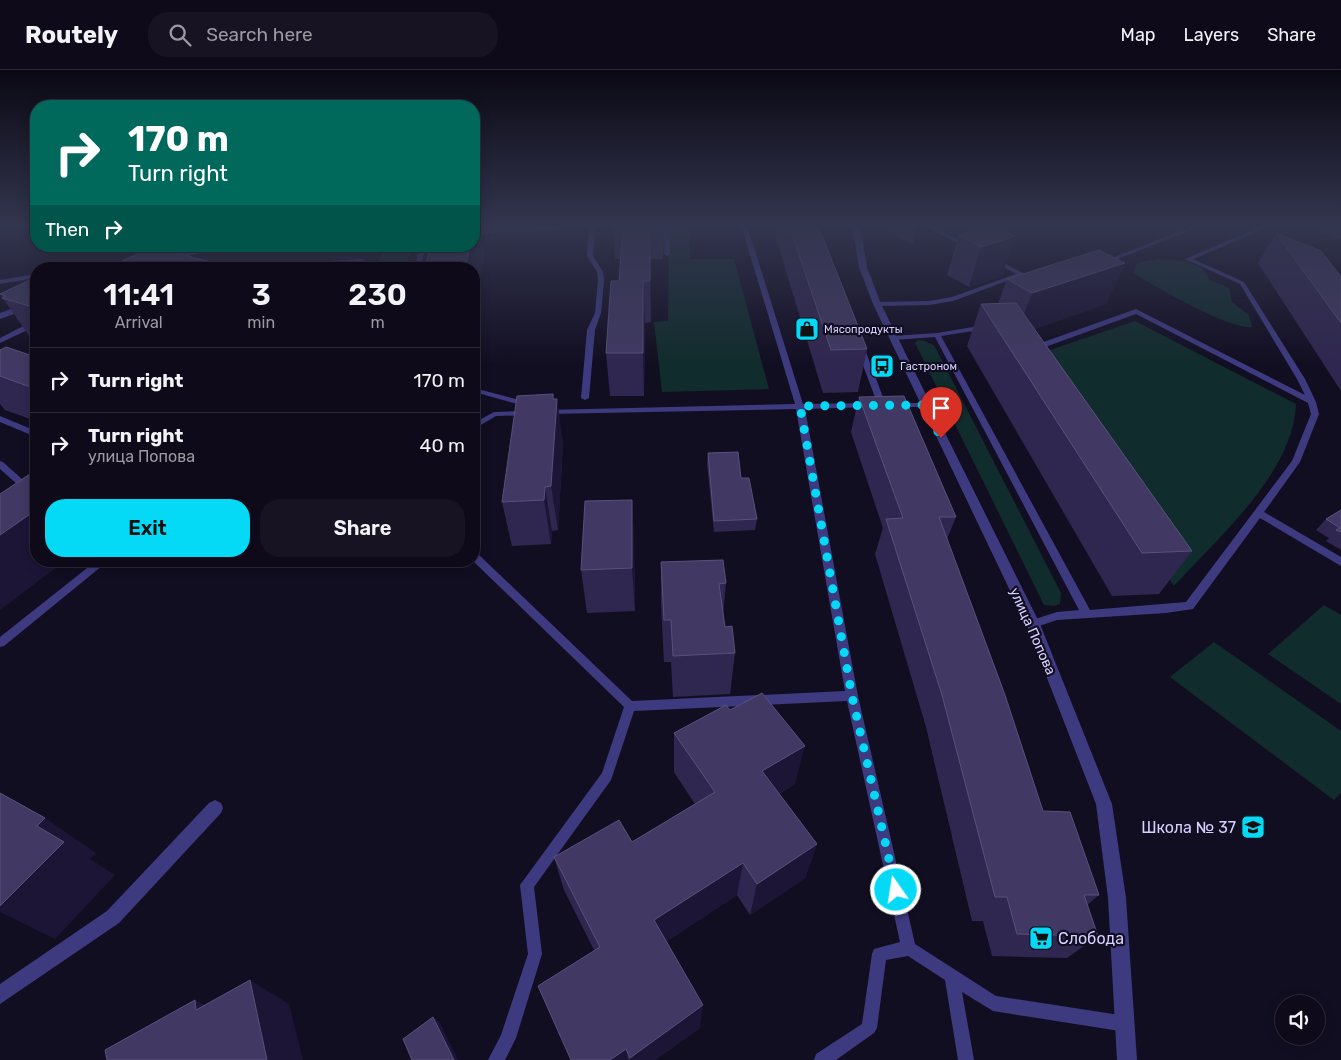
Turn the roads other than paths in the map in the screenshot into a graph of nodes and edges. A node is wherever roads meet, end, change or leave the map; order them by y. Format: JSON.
{"nodes":[{"id":1,"x":600,"y":271,"type":"edge"},
{"id":2,"x":758,"y":271,"type":"edge"},
{"id":3,"x":865,"y":271,"type":"edge"},
{"id":4,"x":1016,"y":271,"type":"edge"},
{"id":5,"x":1215,"y":271,"type":"edge"},
{"id":6,"x":1030,"y":273,"type":"edge"},
{"id":7,"x":1022,"y":274,"type":"junction"},
{"id":8,"x":30,"y":277,"type":"edge"},
{"id":9,"x":0,"y":282,"type":"edge"},
{"id":10,"x":877,"y":304,"type":"junction"},
{"id":11,"x":30,"y":305,"type":"edge"},
{"id":12,"x":0,"y":316,"type":"edge"},
{"id":13,"x":30,"y":326,"type":"edge"},
{"id":14,"x":998,"y":334,"type":"edge"},
{"id":15,"x":937,"y":335,"type":"junction"},
{"id":16,"x":894,"y":338,"type":"junction"},
{"id":17,"x":0,"y":341,"type":"edge"},
{"id":18,"x":858,"y":342,"type":"edge"},
{"id":19,"x":1028,"y":344,"type":"edge"},
{"id":20,"x":480,"y":392,"type":"edge"},
{"id":21,"x":585,"y":398,"type":"dead end"},
{"id":22,"x":1312,"y":402,"type":"junction"},
{"id":23,"x":882,"y":405,"type":"junction"},
{"id":24,"x":925,"y":405,"type":"junction"},
{"id":25,"x":800,"y":406,"type":"junction"},
{"id":26,"x":552,"y":412,"type":"junction"},
{"id":27,"x":0,"y":419,"type":"edge"},
{"id":28,"x":480,"y":422,"type":"edge"},
{"id":29,"x":30,"y":432,"type":"edge"},
{"id":30,"x":0,"y":464,"type":"edge"},
{"id":31,"x":30,"y":488,"type":"edge"},
{"id":32,"x":1259,"y":513,"type":"junction"},
{"id":33,"x":480,"y":562,"type":"edge"},
{"id":34,"x":1341,"y":562,"type":"edge"},
{"id":35,"x":95,"y":567,"type":"edge"},
{"id":36,"x":1088,"y":615,"type":"junction"},
{"id":37,"x":1033,"y":624,"type":"junction"},
{"id":38,"x":0,"y":643,"type":"edge"},
{"id":39,"x":852,"y":696,"type":"junction"},
{"id":40,"x":630,"y":706,"type":"junction"},
{"id":41,"x":215,"y":808,"type":"dead end"},
{"id":42,"x":909,"y":948,"type":"junction"},
{"id":43,"x":952,"y":976,"type":"junction"},
{"id":44,"x":0,"y":995,"type":"edge"},
{"id":45,"x":1126,"y":1024,"type":"junction"},
{"id":46,"x":496,"y":1060,"type":"edge"},
{"id":47,"x":822,"y":1060,"type":"edge"},
{"id":48,"x":966,"y":1060,"type":"edge"},
{"id":49,"x":1128,"y":1060,"type":"edge"}],
"edges":[{"from":1,"to":21,"type":"lane"},
{"from":2,"to":25,"type":"lane"},
{"from":3,"to":10,"type":"street","name":"улица Попова"},
{"from":4,"to":7,"type":"lane"},
{"from":5,"to":22,"type":"lane"},
{"from":6,"to":7,"type":"lane"},
{"from":7,"to":10,"type":"lane"},
{"from":8,"to":9,"type":"street"},
{"from":10,"to":16,"type":"street","name":"улица Попова"},
{"from":11,"to":12,"type":"street"},
{"from":13,"to":17,"type":"lane"},
{"from":14,"to":15,"type":"lane"},
{"from":15,"to":16,"type":"lane"},
{"from":15,"to":36,"type":"lane"},
{"from":16,"to":24,"type":"street","name":"улица Попова"},
{"from":18,"to":23,"type":"lane"},
{"from":19,"to":22,"type":"lane"},
{"from":20,"to":26,"type":"lane"},
{"from":22,"to":32,"type":"lane"},
{"from":23,"to":24,"type":"lane"},
{"from":23,"to":25,"type":"lane"},
{"from":24,"to":37,"type":"street","name":"улица Попова"},
{"from":25,"to":26,"type":"lane"},
{"from":25,"to":39,"type":"lane"},
{"from":26,"to":28,"type":"lane"},
{"from":27,"to":29,"type":"lane"},
{"from":30,"to":31,"type":"lane"},
{"from":32,"to":34,"type":"lane"},
{"from":32,"to":36,"type":"lane"},
{"from":33,"to":40,"type":"lane"},
{"from":35,"to":38,"type":"lane"},
{"from":36,"to":37,"type":"lane"},
{"from":37,"to":45,"type":"street","name":"улица Попова"},
{"from":39,"to":40,"type":"lane"},
{"from":39,"to":42,"type":"lane"},
{"from":40,"to":46,"type":"lane"},
{"from":41,"to":44,"type":"street"},
{"from":42,"to":43,"type":"lane"},
{"from":42,"to":47,"type":"lane"},
{"from":43,"to":45,"type":"lane"},
{"from":43,"to":48,"type":"lane"},
{"from":45,"to":49,"type":"street","name":"улица Попова"}]}
